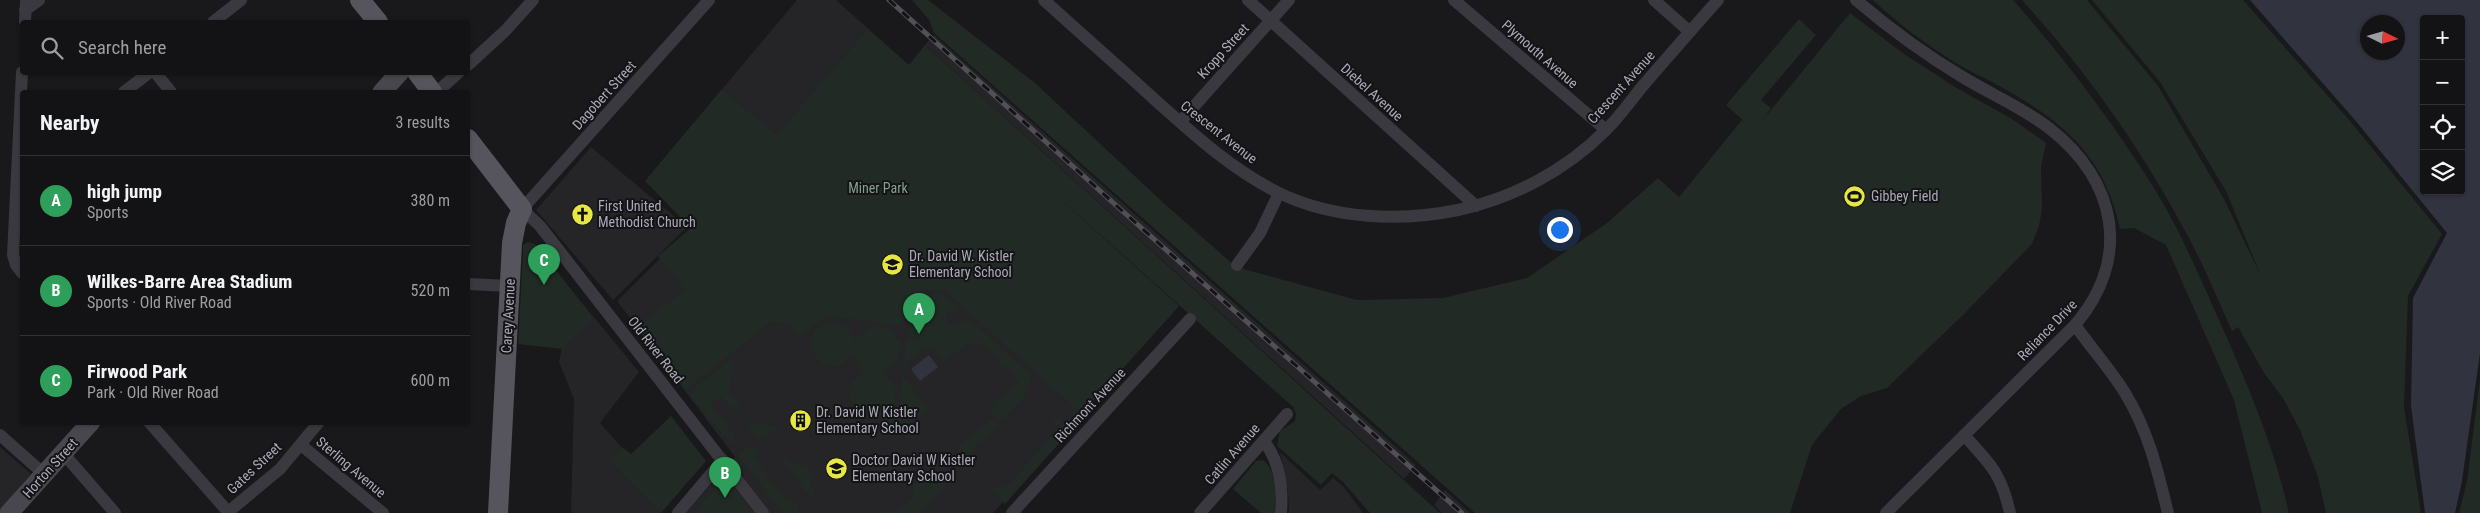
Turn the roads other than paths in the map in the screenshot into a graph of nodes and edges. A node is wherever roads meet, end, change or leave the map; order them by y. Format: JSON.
{"nodes":[{"id":1,"x":38,"y":0,"type":"edge"},
{"id":2,"x":241,"y":0,"type":"edge"},
{"id":3,"x":360,"y":0,"type":"edge"},
{"id":4,"x":533,"y":0,"type":"edge"},
{"id":5,"x":709,"y":0,"type":"edge"},
{"id":6,"x":1044,"y":0,"type":"edge"},
{"id":7,"x":1248,"y":0,"type":"edge"},
{"id":8,"x":1289,"y":0,"type":"edge"},
{"id":9,"x":1454,"y":0,"type":"edge"},
{"id":10,"x":1654,"y":0,"type":"edge"},
{"id":11,"x":1718,"y":0,"type":"edge"},
{"id":12,"x":1856,"y":0,"type":"edge"},
{"id":13,"x":25,"y":11,"type":"edge"},
{"id":14,"x":216,"y":20,"type":"edge"},
{"id":15,"x":376,"y":20,"type":"edge"},
{"id":16,"x":1271,"y":20,"type":"junction"},
{"id":17,"x":1690,"y":32,"type":"junction"},
{"id":18,"x":470,"y":63,"type":"edge"},
{"id":19,"x":22,"y":75,"type":"edge"},
{"id":20,"x":146,"y":75,"type":"edge"},
{"id":21,"x":157,"y":75,"type":"edge"},
{"id":22,"x":397,"y":75,"type":"edge"},
{"id":23,"x":419,"y":75,"type":"edge"},
{"id":24,"x":456,"y":75,"type":"edge"},
{"id":25,"x":22,"y":90,"type":"edge"},
{"id":26,"x":127,"y":90,"type":"edge"},
{"id":27,"x":169,"y":90,"type":"edge"},
{"id":28,"x":384,"y":90,"type":"edge"},
{"id":29,"x":430,"y":90,"type":"edge"},
{"id":30,"x":439,"y":90,"type":"edge"},
{"id":31,"x":1180,"y":122,"type":"junction"},
{"id":32,"x":1606,"y":130,"type":"junction"},
{"id":33,"x":470,"y":142,"type":"edge"},
{"id":34,"x":20,"y":173,"type":"edge"},
{"id":35,"x":1279,"y":193,"type":"junction"},
{"id":36,"x":1476,"y":206,"type":"junction"},
{"id":37,"x":522,"y":209,"type":"junction"},
{"id":38,"x":1237,"y":264,"type":"dead end"},
{"id":39,"x":20,"y":270,"type":"edge"},
{"id":40,"x":470,"y":284,"type":"edge"},
{"id":41,"x":510,"y":286,"type":"junction"},
{"id":42,"x":1190,"y":319,"type":"dead end"},
{"id":43,"x":2075,"y":325,"type":"junction"},
{"id":44,"x":1287,"y":414,"type":"dead end"},
{"id":45,"x":88,"y":425,"type":"edge"},
{"id":46,"x":152,"y":425,"type":"edge"},
{"id":47,"x":317,"y":425,"type":"edge"},
{"id":48,"x":0,"y":435,"type":"edge"},
{"id":49,"x":1964,"y":435,"type":"junction"},
{"id":50,"x":1264,"y":441,"type":"junction"},
{"id":51,"x":301,"y":445,"type":"junction"},
{"id":52,"x":63,"y":453,"type":"junction"},
{"id":53,"x":724,"y":460,"type":"junction"},
{"id":54,"x":44,"y":474,"type":"junction"},
{"id":55,"x":9,"y":513,"type":"edge"},
{"id":56,"x":115,"y":513,"type":"edge"},
{"id":57,"x":228,"y":513,"type":"edge"},
{"id":58,"x":383,"y":513,"type":"edge"},
{"id":59,"x":498,"y":513,"type":"edge"},
{"id":60,"x":678,"y":513,"type":"edge"},
{"id":61,"x":763,"y":513,"type":"edge"},
{"id":62,"x":1012,"y":513,"type":"edge"},
{"id":63,"x":1200,"y":513,"type":"edge"},
{"id":64,"x":1281,"y":513,"type":"edge"},
{"id":65,"x":1886,"y":513,"type":"edge"},
{"id":66,"x":2010,"y":513,"type":"edge"},
{"id":67,"x":2168,"y":513,"type":"edge"}],
"edges":[{"from":1,"to":13,"type":"street"},
{"from":2,"to":14,"type":"street"},
{"from":3,"to":15,"type":"main road"},
{"from":4,"to":18,"type":"street"},
{"from":5,"to":37,"type":"street","name":"Dagobert Street"},
{"from":6,"to":31,"type":"street","name":"Crescent Avenue"},
{"from":7,"to":16,"type":"street","name":"Diebel Avenue"},
{"from":8,"to":16,"type":"street","name":"Kropp Street"},
{"from":9,"to":32,"type":"street","name":"Plymouth Avenue"},
{"from":10,"to":17,"type":"street"},
{"from":11,"to":17,"type":"street","name":"Crescent Avenue"},
{"from":12,"to":43,"type":"street","name":"Reliance Drive"},
{"from":16,"to":31,"type":"street","name":"Kropp Street"},
{"from":16,"to":36,"type":"street","name":"Diebel Avenue"},
{"from":17,"to":32,"type":"street","name":"Crescent Avenue"},
{"from":19,"to":25,"type":"street"},
{"from":20,"to":26,"type":"street"},
{"from":21,"to":27,"type":"street"},
{"from":22,"to":28,"type":"main road"},
{"from":23,"to":29,"type":"main road"},
{"from":24,"to":30,"type":"street"},
{"from":31,"to":35,"type":"street","name":"Crescent Avenue"},
{"from":32,"to":36,"type":"street","name":"Crescent Avenue"},
{"from":33,"to":37,"type":"main road"},
{"from":34,"to":39,"type":"street"},
{"from":35,"to":36,"type":"street","name":"Crescent Avenue"},
{"from":35,"to":38,"type":"street"},
{"from":37,"to":41,"type":"main road","name":"Carey Avenue"},
{"from":37,"to":53,"type":"street","name":"Old River Road"},
{"from":40,"to":41,"type":"street"},
{"from":41,"to":59,"type":"main road","name":"Carey Avenue"},
{"from":42,"to":62,"type":"street","name":"Richmont Avenue"},
{"from":43,"to":49,"type":"street","name":"Reliance Drive"},
{"from":43,"to":67,"type":"street"},
{"from":44,"to":50,"type":"street","name":"Catlin Avenue"},
{"from":45,"to":52,"type":"main road","name":"Horton Street"},
{"from":46,"to":57,"type":"street"},
{"from":47,"to":51,"type":"street","name":"Gates Street"},
{"from":48,"to":54,"type":"street"},
{"from":49,"to":65,"type":"street","name":"Reliance Drive"},
{"from":49,"to":66,"type":"street"},
{"from":50,"to":63,"type":"street","name":"Catlin Avenue"},
{"from":50,"to":64,"type":"street"},
{"from":51,"to":57,"type":"street","name":"Gates Street"},
{"from":51,"to":58,"type":"street","name":"Sterling Avenue"},
{"from":52,"to":54,"type":"main road","name":"Horton Street"},
{"from":52,"to":56,"type":"street"},
{"from":53,"to":60,"type":"street"},
{"from":53,"to":61,"type":"street","name":"Old River Road"},
{"from":54,"to":55,"type":"main road","name":"Horton Street"}]}
